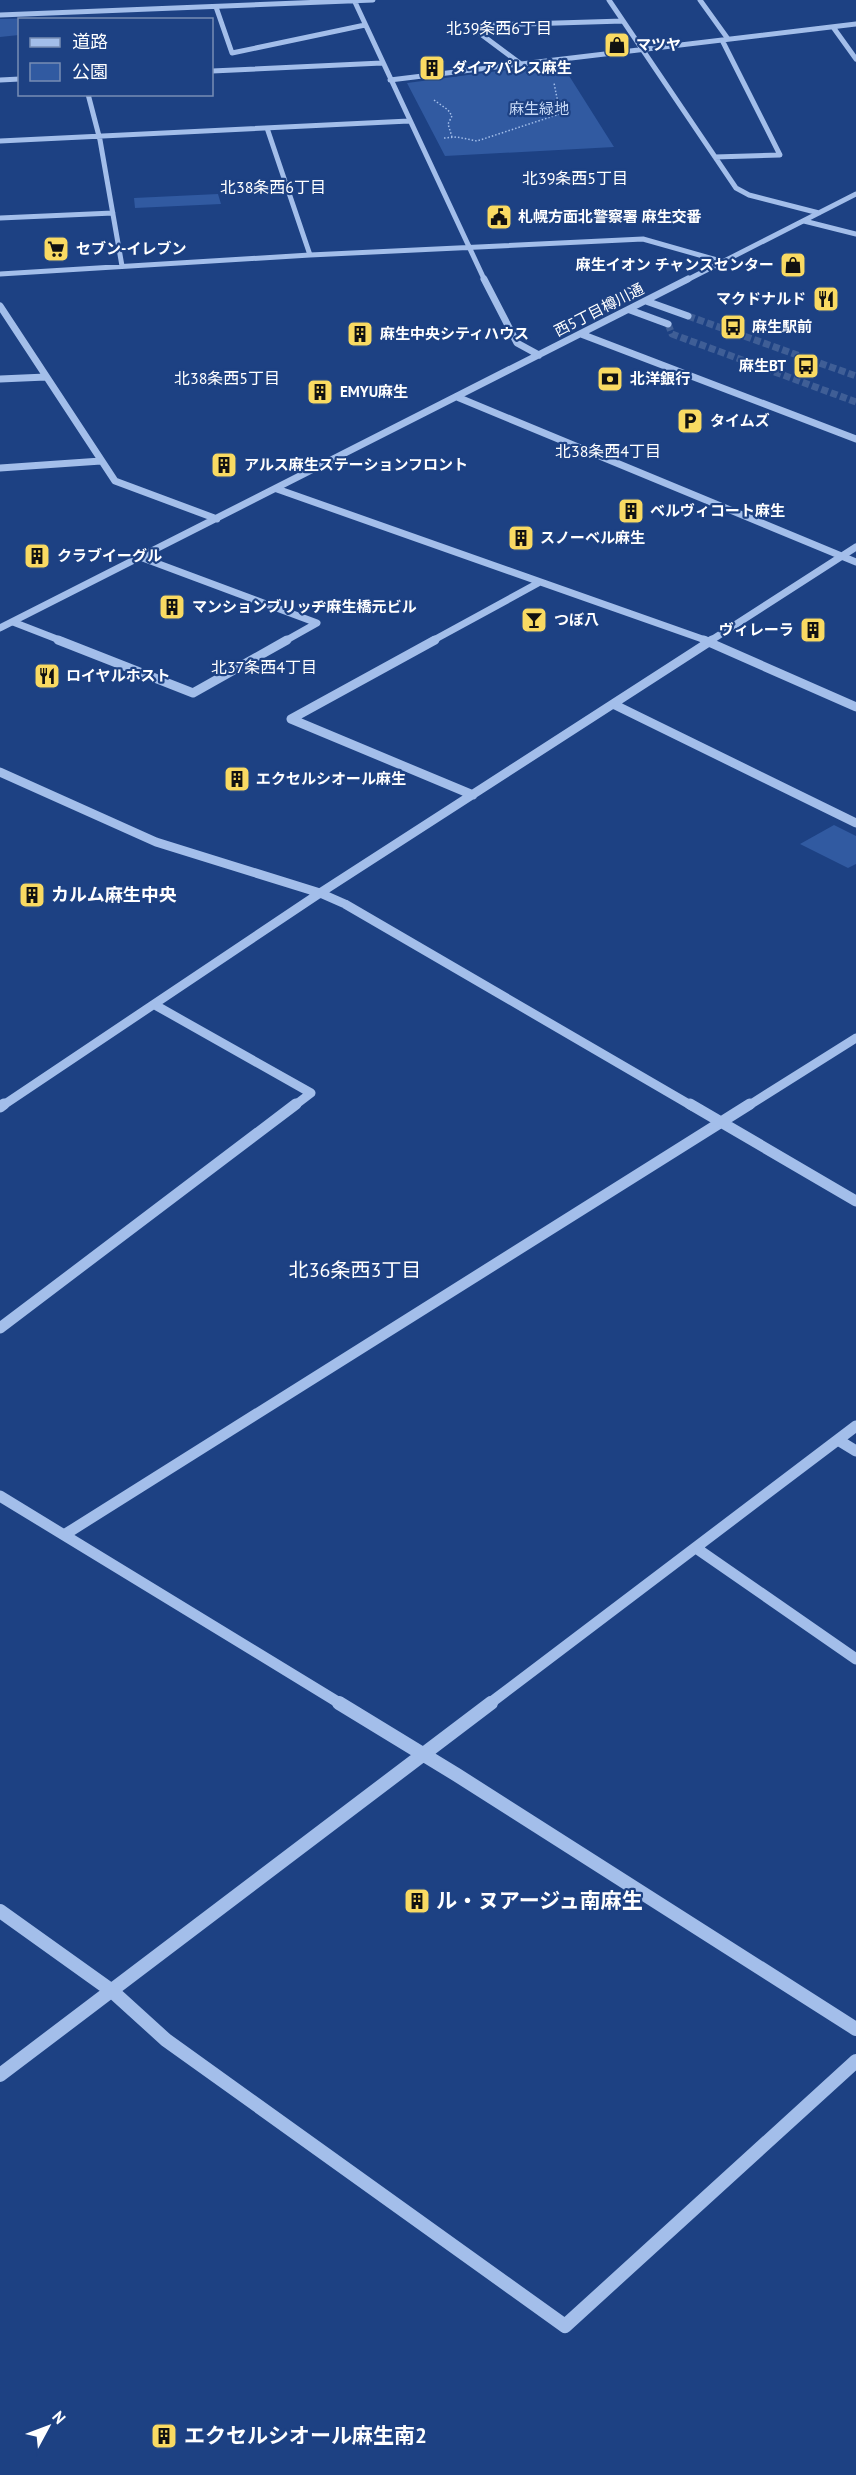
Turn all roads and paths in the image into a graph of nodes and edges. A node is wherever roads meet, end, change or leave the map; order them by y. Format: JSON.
{"nodes":[{"id":1,"x":354,"y":0,"type":"edge"},
{"id":2,"x":373,"y":0,"type":"edge"},
{"id":3,"x":609,"y":0,"type":"edge"},
{"id":4,"x":700,"y":0,"type":"edge"},
{"id":5,"x":216,"y":7,"type":"junction"},
{"id":6,"x":64,"y":11,"type":"junction"},
{"id":7,"x":0,"y":15,"type":"edge"},
{"id":8,"x":66,"y":18,"type":"edge"},
{"id":9,"x":623,"y":21,"type":"junction"},
{"id":10,"x":856,"y":24,"type":"edge"},
{"id":11,"x":365,"y":25,"type":"junction"},
{"id":12,"x":833,"y":27,"type":"junction"},
{"id":13,"x":725,"y":40,"type":"junction"},
{"id":14,"x":643,"y":49,"type":"junction"},
{"id":15,"x":856,"y":59,"type":"edge"},
{"id":16,"x":382,"y":63,"type":"junction"},
{"id":17,"x":521,"y":64,"type":"junction"},
{"id":18,"x":213,"y":70,"type":"edge"},
{"id":19,"x":553,"y":77,"type":"dead end"},
{"id":20,"x":18,"y":79,"type":"edge"},
{"id":21,"x":0,"y":80,"type":"edge"},
{"id":22,"x":390,"y":80,"type":"junction"},
{"id":23,"x":89,"y":96,"type":"edge"},
{"id":24,"x":426,"y":98,"type":"dead end"},
{"id":25,"x":409,"y":121,"type":"junction"},
{"id":26,"x":267,"y":128,"type":"junction"},
{"id":27,"x":100,"y":136,"type":"junction"},
{"id":28,"x":452,"y":137,"type":"junction"},
{"id":29,"x":441,"y":138,"type":"dead end"},
{"id":30,"x":0,"y":141,"type":"edge"},
{"id":31,"x":715,"y":156,"type":"junction"},
{"id":32,"x":856,"y":194,"type":"edge"},
{"id":33,"x":112,"y":213,"type":"junction"},
{"id":34,"x":819,"y":213,"type":"junction"},
{"id":35,"x":0,"y":218,"type":"edge"},
{"id":36,"x":804,"y":221,"type":"junction"},
{"id":37,"x":856,"y":234,"type":"edge"},
{"id":38,"x":468,"y":247,"type":"junction"},
{"id":39,"x":310,"y":255,"type":"junction"},
{"id":40,"x":724,"y":262,"type":"junction"},
{"id":41,"x":122,"y":266,"type":"junction"},
{"id":42,"x":0,"y":274,"type":"edge"},
{"id":43,"x":646,"y":301,"type":"junction"},
{"id":44,"x":0,"y":306,"type":"edge"},
{"id":45,"x":630,"y":310,"type":"junction"},
{"id":46,"x":688,"y":316,"type":"tunnel mouth"},
{"id":47,"x":668,"y":324,"type":"tunnel mouth"},
{"id":48,"x":581,"y":334,"type":"junction"},
{"id":49,"x":539,"y":355,"type":"junction"},
{"id":50,"x":46,"y":377,"type":"junction"},
{"id":51,"x":0,"y":379,"type":"edge"},
{"id":52,"x":457,"y":397,"type":"junction"},
{"id":53,"x":856,"y":439,"type":"edge"},
{"id":54,"x":101,"y":461,"type":"junction"},
{"id":55,"x":0,"y":468,"type":"edge"},
{"id":56,"x":277,"y":489,"type":"junction"},
{"id":57,"x":217,"y":519,"type":"junction"},
{"id":58,"x":856,"y":547,"type":"edge"},
{"id":59,"x":842,"y":556,"type":"junction"},
{"id":60,"x":140,"y":557,"type":"junction"},
{"id":61,"x":856,"y":562,"type":"edge"},
{"id":62,"x":540,"y":582,"type":"junction"},
{"id":63,"x":13,"y":622,"type":"junction"},
{"id":64,"x":0,"y":628,"type":"edge"},
{"id":65,"x":710,"y":642,"type":"junction"},
{"id":66,"x":613,"y":704,"type":"junction"},
{"id":67,"x":856,"y":707,"type":"edge"},
{"id":68,"x":0,"y":772,"type":"edge"},
{"id":69,"x":473,"y":795,"type":"junction"},
{"id":70,"x":856,"y":823,"type":"edge"},
{"id":71,"x":320,"y":893,"type":"junction"},
{"id":72,"x":154,"y":1005,"type":"junction"},
{"id":73,"x":856,"y":1038,"type":"edge"},
{"id":74,"x":0,"y":1107,"type":"edge"},
{"id":75,"x":722,"y":1123,"type":"junction"},
{"id":76,"x":856,"y":1202,"type":"edge"},
{"id":77,"x":0,"y":1328,"type":"edge"},
{"id":78,"x":856,"y":1426,"type":"edge"},
{"id":79,"x":838,"y":1440,"type":"junction"},
{"id":80,"x":856,"y":1452,"type":"edge"},
{"id":81,"x":0,"y":1496,"type":"edge"},
{"id":82,"x":64,"y":1535,"type":"junction"},
{"id":83,"x":696,"y":1548,"type":"junction"},
{"id":84,"x":856,"y":1659,"type":"edge"},
{"id":85,"x":423,"y":1754,"type":"junction"},
{"id":86,"x":0,"y":1911,"type":"edge"},
{"id":87,"x":112,"y":1991,"type":"junction"},
{"id":88,"x":856,"y":2029,"type":"edge"},
{"id":89,"x":856,"y":2061,"type":"edge"},
{"id":90,"x":0,"y":2075,"type":"edge"}],
"edges":[{"from":1,"to":2,"type":"street"},
{"from":1,"to":5,"type":"street"},
{"from":1,"to":11,"type":"street"},
{"from":3,"to":9,"type":"street"},
{"from":4,"to":13,"type":"street"},
{"from":5,"to":6,"type":"street"},
{"from":5,"to":11,"type":"street"},
{"from":6,"to":7,"type":"street"},
{"from":6,"to":8,"type":"street"},
{"from":9,"to":14,"type":"street"},
{"from":9,"to":17,"type":"street"},
{"from":10,"to":12,"type":"street"},
{"from":11,"to":16,"type":"street"},
{"from":12,"to":13,"type":"street"},
{"from":12,"to":15,"type":"street"},
{"from":13,"to":14,"type":"street"},
{"from":13,"to":31,"type":"street"},
{"from":14,"to":17,"type":"street"},
{"from":14,"to":31,"type":"street"},
{"from":16,"to":18,"type":"street"},
{"from":16,"to":22,"type":"street"},
{"from":17,"to":22,"type":"street"},
{"from":19,"to":28,"type":"path"},
{"from":20,"to":21,"type":"street"},
{"from":22,"to":25,"type":"street"},
{"from":23,"to":27,"type":"street"},
{"from":24,"to":28,"type":"path"},
{"from":25,"to":26,"type":"street"},
{"from":25,"to":38,"type":"street"},
{"from":26,"to":27,"type":"street"},
{"from":26,"to":39,"type":"street"},
{"from":27,"to":30,"type":"street"},
{"from":27,"to":33,"type":"street"},
{"from":28,"to":29,"type":"path"},
{"from":31,"to":34,"type":"street"},
{"from":32,"to":34,"type":"street","name":"西5丁目樽川通"},
{"from":33,"to":35,"type":"street"},
{"from":33,"to":41,"type":"street"},
{"from":34,"to":36,"type":"street","name":"西5丁目樽川通"},
{"from":36,"to":37,"type":"street"},
{"from":36,"to":40,"type":"street","name":"西5丁目樽川通"},
{"from":38,"to":39,"type":"street"},
{"from":38,"to":40,"type":"street"},
{"from":38,"to":49,"type":"street"},
{"from":39,"to":41,"type":"street"},
{"from":40,"to":43,"type":"street","name":"西5丁目樽川通"},
{"from":41,"to":42,"type":"street"},
{"from":43,"to":45,"type":"street","name":"西5丁目樽川通"},
{"from":43,"to":46,"type":"street"},
{"from":44,"to":50,"type":"street"},
{"from":45,"to":47,"type":"street"},
{"from":45,"to":48,"type":"street","name":"西5丁目樽川通"},
{"from":48,"to":49,"type":"street","name":"西5丁目樽川通"},
{"from":48,"to":53,"type":"street"},
{"from":49,"to":52,"type":"street","name":"西5丁目樽川通"},
{"from":50,"to":51,"type":"street"},
{"from":50,"to":54,"type":"street"},
{"from":52,"to":56,"type":"street","name":"西5丁目樽川通"},
{"from":52,"to":59,"type":"street"},
{"from":54,"to":55,"type":"street"},
{"from":54,"to":57,"type":"street"},
{"from":56,"to":57,"type":"street","name":"西5丁目樽川通"},
{"from":56,"to":62,"type":"street"},
{"from":57,"to":60,"type":"street","name":"西5丁目樽川通"},
{"from":58,"to":59,"type":"street"},
{"from":59,"to":61,"type":"street"},
{"from":59,"to":65,"type":"street"},
{"from":60,"to":63,"type":"street","name":"西5丁目樽川通"},
{"from":60,"to":63,"type":"street"},
{"from":62,"to":65,"type":"street"},
{"from":62,"to":69,"type":"street"},
{"from":63,"to":64,"type":"street","name":"西5丁目樽川通"},
{"from":65,"to":66,"type":"street"},
{"from":65,"to":67,"type":"street"},
{"from":66,"to":69,"type":"street"},
{"from":66,"to":70,"type":"street"},
{"from":68,"to":71,"type":"street"},
{"from":69,"to":71,"type":"street"},
{"from":71,"to":72,"type":"street"},
{"from":71,"to":75,"type":"street"},
{"from":72,"to":74,"type":"street"},
{"from":72,"to":77,"type":"street"},
{"from":73,"to":75,"type":"street"},
{"from":75,"to":76,"type":"street"},
{"from":75,"to":82,"type":"street"},
{"from":78,"to":79,"type":"street"},
{"from":79,"to":80,"type":"street"},
{"from":79,"to":83,"type":"street"},
{"from":81,"to":82,"type":"street"},
{"from":82,"to":85,"type":"street"},
{"from":83,"to":84,"type":"street"},
{"from":83,"to":85,"type":"street"},
{"from":85,"to":87,"type":"street"},
{"from":85,"to":88,"type":"street"},
{"from":86,"to":87,"type":"street"},
{"from":87,"to":89,"type":"street"},
{"from":87,"to":90,"type":"street"}]}
